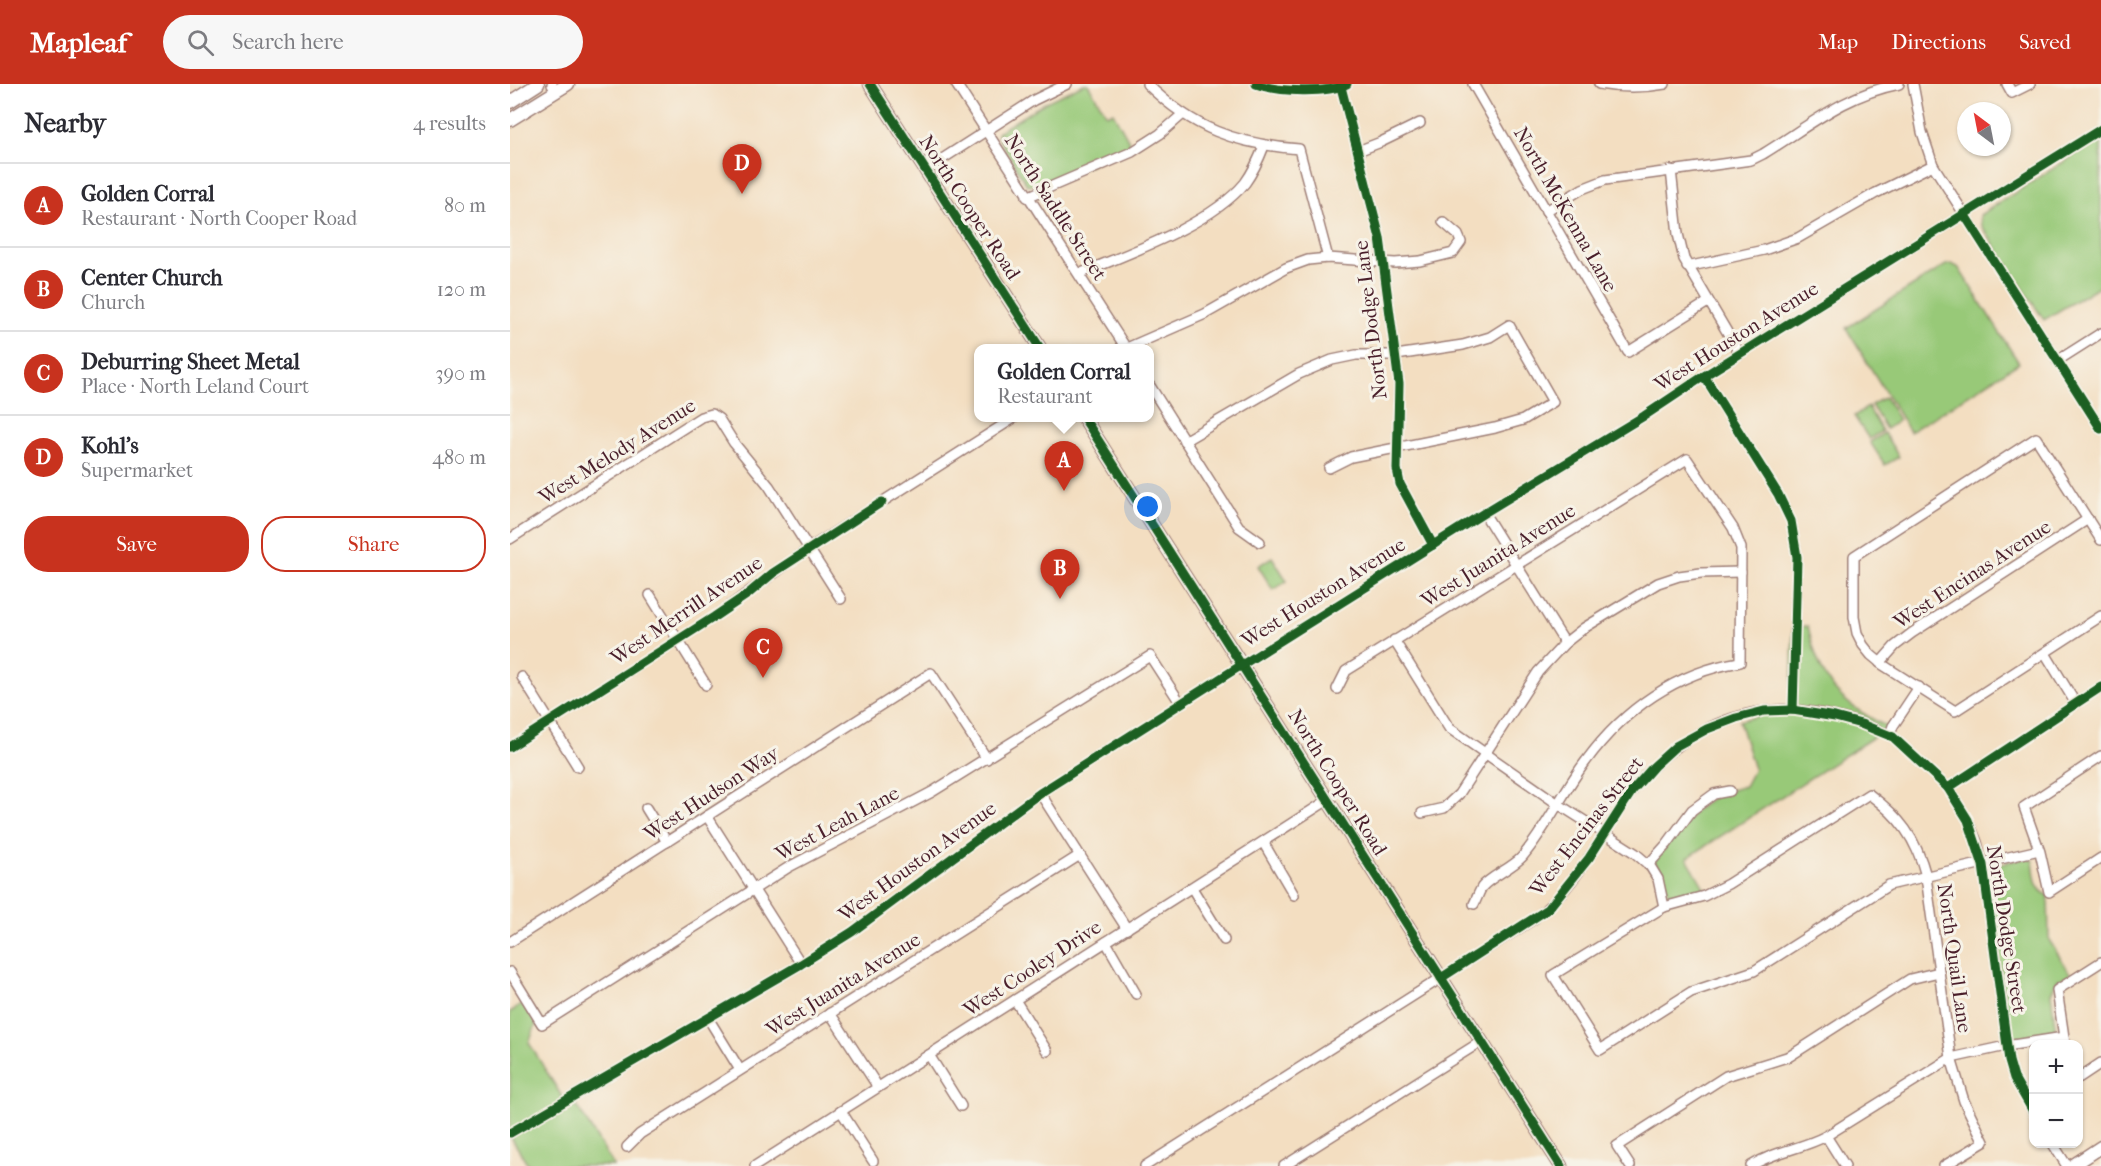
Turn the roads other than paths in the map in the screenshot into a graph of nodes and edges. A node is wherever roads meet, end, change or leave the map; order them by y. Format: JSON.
{"nodes":[{"id":1,"x":538,"y":84,"type":"edge"},
{"id":2,"x":568,"y":84,"type":"edge"},
{"id":3,"x":870,"y":84,"type":"edge"},
{"id":4,"x":956,"y":84,"type":"edge"},
{"id":5,"x":1066,"y":84,"type":"edge"},
{"id":6,"x":1147,"y":84,"type":"edge"},
{"id":7,"x":1256,"y":84,"type":"edge"},
{"id":8,"x":1473,"y":84,"type":"edge"},
{"id":9,"x":1599,"y":84,"type":"edge"},
{"id":10,"x":1665,"y":84,"type":"edge"},
{"id":11,"x":1899,"y":84,"type":"edge"},
{"id":12,"x":1912,"y":84,"type":"edge"},
{"id":13,"x":2030,"y":84,"type":"edge"},
{"id":14,"x":1344,"y":85,"type":"edge"},
{"id":15,"x":2010,"y":88,"type":"edge"},
{"id":16,"x":510,"y":102,"type":"edge"},
{"id":17,"x":1183,"y":114,"type":"junction"},
{"id":18,"x":510,"y":120,"type":"edge"},
{"id":19,"x":1420,"y":123,"type":"dead end"},
{"id":20,"x":2101,"y":129,"type":"edge"},
{"id":21,"x":986,"y":132,"type":"junction"},
{"id":22,"x":1264,"y":146,"type":"junction"},
{"id":23,"x":1358,"y":151,"type":"junction"},
{"id":24,"x":1933,"y":165,"type":"junction"},
{"id":25,"x":925,"y":170,"type":"junction"},
{"id":26,"x":1671,"y":170,"type":"junction"},
{"id":27,"x":1027,"y":196,"type":"junction"},
{"id":28,"x":1546,"y":211,"type":"junction"},
{"id":29,"x":1964,"y":214,"type":"junction"},
{"id":30,"x":1443,"y":222,"type":"dead end"},
{"id":31,"x":1328,"y":258,"type":"junction"},
{"id":32,"x":1384,"y":262,"type":"junction"},
{"id":33,"x":1687,"y":267,"type":"junction"},
{"id":34,"x":1079,"y":274,"type":"junction"},
{"id":35,"x":1708,"y":302,"type":"junction"},
{"id":36,"x":2101,"y":333,"type":"edge"},
{"id":37,"x":1037,"y":344,"type":"edge"},
{"id":38,"x":1124,"y":344,"type":"edge"},
{"id":39,"x":1136,"y":344,"type":"edge"},
{"id":40,"x":1740,"y":354,"type":"junction"},
{"id":41,"x":1396,"y":355,"type":"junction"},
{"id":42,"x":2057,"y":361,"type":"junction"},
{"id":43,"x":1704,"y":376,"type":"junction"},
{"id":44,"x":1154,"y":394,"type":"edge"},
{"id":45,"x":1006,"y":422,"type":"edge"},
{"id":46,"x":1087,"y":422,"type":"edge"},
{"id":47,"x":2101,"y":429,"type":"edge"},
{"id":48,"x":1184,"y":441,"type":"junction"},
{"id":49,"x":1396,"y":448,"type":"junction"},
{"id":50,"x":1329,"y":468,"type":"dead end"},
{"id":51,"x":1484,"y":513,"type":"junction"},
{"id":52,"x":2088,"y":519,"type":"junction"},
{"id":53,"x":510,"y":539,"type":"edge"},
{"id":54,"x":2101,"y":540,"type":"edge"},
{"id":55,"x":1260,"y":542,"type":"dead end"},
{"id":56,"x":1433,"y":545,"type":"junction"},
{"id":57,"x":808,"y":549,"type":"junction"},
{"id":58,"x":1515,"y":566,"type":"junction"},
{"id":59,"x":1741,"y":572,"type":"junction"},
{"id":60,"x":650,"y":595,"type":"dead end"},
{"id":61,"x":841,"y":599,"type":"dead end"},
{"id":62,"x":2101,"y":616,"type":"edge"},
{"id":63,"x":678,"y":640,"type":"junction"},
{"id":64,"x":1394,"y":640,"type":"junction"},
{"id":65,"x":1565,"y":643,"type":"junction"},
{"id":66,"x":2045,"y":653,"type":"junction"},
{"id":67,"x":1881,"y":663,"type":"junction"},
{"id":68,"x":1242,"y":665,"type":"junction"},
{"id":69,"x":522,"y":677,"type":"dead end"},
{"id":70,"x":706,"y":685,"type":"dead end"},
{"id":71,"x":1919,"y":687,"type":"junction"},
{"id":72,"x":2101,"y":687,"type":"edge"},
{"id":73,"x":1337,"y":689,"type":"dead end"},
{"id":74,"x":1180,"y":704,"type":"junction"},
{"id":75,"x":2076,"y":704,"type":"junction"},
{"id":76,"x":1793,"y":710,"type":"junction"},
{"id":77,"x":549,"y":722,"type":"junction"},
{"id":78,"x":1890,"y":735,"type":"junction"},
{"id":79,"x":510,"y":747,"type":"edge"},
{"id":80,"x":1486,"y":754,"type":"junction"},
{"id":81,"x":2101,"y":756,"type":"edge"},
{"id":82,"x":987,"y":759,"type":"junction"},
{"id":83,"x":578,"y":768,"type":"dead end"},
{"id":84,"x":1948,"y":788,"type":"junction"},
{"id":85,"x":1730,"y":790,"type":"dead end"},
{"id":86,"x":1040,"y":793,"type":"junction"},
{"id":87,"x":1328,"y":801,"type":"junction"},
{"id":88,"x":1558,"y":804,"type":"junction"},
{"id":89,"x":646,"y":808,"type":"dead end"},
{"id":90,"x":1422,"y":813,"type":"dead end"},
{"id":91,"x":707,"y":816,"type":"junction"},
{"id":92,"x":1605,"y":833,"type":"junction"},
{"id":93,"x":667,"y":842,"type":"junction"},
{"id":94,"x":1263,"y":842,"type":"junction"},
{"id":95,"x":2039,"y":850,"type":"junction"},
{"id":96,"x":1080,"y":855,"type":"junction"},
{"id":97,"x":2101,"y":858,"type":"edge"},
{"id":98,"x":1983,"y":863,"type":"junction"},
{"id":99,"x":1648,"y":865,"type":"junction"},
{"id":100,"x":1926,"y":876,"type":"junction"},
{"id":101,"x":1192,"y":888,"type":"junction"},
{"id":102,"x":754,"y":890,"type":"junction"},
{"id":103,"x":1294,"y":895,"type":"dead end"},
{"id":104,"x":1474,"y":904,"type":"dead end"},
{"id":105,"x":1664,"y":907,"type":"junction"},
{"id":106,"x":1127,"y":929,"type":"junction"},
{"id":107,"x":1224,"y":940,"type":"dead end"},
{"id":108,"x":510,"y":942,"type":"edge"},
{"id":109,"x":1106,"y":942,"type":"junction"},
{"id":110,"x":2101,"y":962,"type":"edge"},
{"id":111,"x":801,"y":964,"type":"junction"},
{"id":112,"x":510,"y":972,"type":"edge"},
{"id":113,"x":1940,"y":972,"type":"junction"},
{"id":114,"x":1441,"y":978,"type":"junction"},
{"id":115,"x":1136,"y":994,"type":"dead end"},
{"id":116,"x":1015,"y":1000,"type":"junction"},
{"id":117,"x":830,"y":1013,"type":"junction"},
{"id":118,"x":708,"y":1018,"type":"junction"},
{"id":119,"x":2064,"y":1040,"type":"edge"},
{"id":120,"x":1482,"y":1041,"type":"junction"},
{"id":121,"x":2029,"y":1044,"type":"edge"},
{"id":122,"x":2006,"y":1046,"type":"junction"},
{"id":123,"x":1047,"y":1051,"type":"dead end"},
{"id":124,"x":930,"y":1055,"type":"junction"},
{"id":125,"x":1951,"y":1058,"type":"junction"},
{"id":126,"x":2101,"y":1063,"type":"edge"},
{"id":127,"x":740,"y":1071,"type":"junction"},
{"id":128,"x":2083,"y":1074,"type":"edge"},
{"id":129,"x":878,"y":1088,"type":"junction"},
{"id":130,"x":2029,"y":1104,"type":"edge"},
{"id":131,"x":961,"y":1106,"type":"dead end"},
{"id":132,"x":841,"y":1111,"type":"junction"},
{"id":133,"x":510,"y":1133,"type":"edge"},
{"id":134,"x":1826,"y":1136,"type":"junction"},
{"id":135,"x":627,"y":1146,"type":"dead end"},
{"id":136,"x":2101,"y":1147,"type":"edge"},
{"id":137,"x":2056,"y":1148,"type":"edge"},
{"id":138,"x":873,"y":1161,"type":"dead end"},
{"id":139,"x":1556,"y":1164,"type":"edge"},
{"id":140,"x":755,"y":1166,"type":"edge"},
{"id":141,"x":1145,"y":1166,"type":"edge"},
{"id":142,"x":1284,"y":1166,"type":"edge"},
{"id":143,"x":1630,"y":1166,"type":"edge"},
{"id":144,"x":1751,"y":1166,"type":"edge"},
{"id":145,"x":1845,"y":1166,"type":"edge"},
{"id":146,"x":1944,"y":1166,"type":"edge"},
{"id":147,"x":2067,"y":1166,"type":"edge"},
{"id":148,"x":2072,"y":1166,"type":"edge"}],
"edges":[{"from":1,"to":16,"type":"main road"},
{"from":2,"to":18,"type":"main road"},
{"from":3,"to":25,"type":"main road","name":"North Cooper Road"},
{"from":4,"to":21,"type":"street","name":"North Saddle Street"},
{"from":5,"to":21,"type":"street"},
{"from":6,"to":17,"type":"street"},
{"from":7,"to":14,"type":"street"},
{"from":8,"to":28,"type":"street","name":"North McKenna Lane"},
{"from":9,"to":10,"type":"street"},
{"from":11,"to":26,"type":"street"},
{"from":12,"to":24,"type":"street"},
{"from":13,"to":15,"type":"street"},
{"from":14,"to":23,"type":"street","name":"North Dodge Lane"},
{"from":17,"to":22,"type":"street"},
{"from":17,"to":27,"type":"street"},
{"from":19,"to":23,"type":"street"},
{"from":20,"to":29,"type":"street","name":"West Houston Avenue"},
{"from":21,"to":25,"type":"street"},
{"from":21,"to":27,"type":"street","name":"North Saddle Street"},
{"from":22,"to":31,"type":"street"},
{"from":22,"to":34,"type":"street"},
{"from":23,"to":32,"type":"street","name":"North Dodge Lane"},
{"from":24,"to":29,"type":"street"},
{"from":24,"to":33,"type":"street"},
{"from":25,"to":37,"type":"main road","name":"North Cooper Road"},
{"from":26,"to":28,"type":"street"},
{"from":26,"to":33,"type":"street"},
{"from":27,"to":34,"type":"street","name":"North Saddle Street"},
{"from":28,"to":35,"type":"street","name":"North McKenna Lane"},
{"from":29,"to":40,"type":"street","name":"West Houston Avenue"},
{"from":29,"to":42,"type":"street"},
{"from":30,"to":32,"type":"street"},
{"from":31,"to":32,"type":"street"},
{"from":31,"to":39,"type":"street"},
{"from":32,"to":41,"type":"street","name":"North Dodge Lane"},
{"from":33,"to":35,"type":"street"},
{"from":34,"to":38,"type":"street","name":"North Saddle Street"},
{"from":35,"to":40,"type":"street"},
{"from":36,"to":42,"type":"street"},
{"from":40,"to":43,"type":"street","name":"West Houston Avenue"},
{"from":41,"to":48,"type":"street"},
{"from":41,"to":49,"type":"street","name":"North Dodge Lane"},
{"from":41,"to":49,"type":"street"},
{"from":42,"to":47,"type":"street"},
{"from":43,"to":51,"type":"street","name":"West Houston Avenue"},
{"from":43,"to":76,"type":"street"},
{"from":44,"to":48,"type":"street"},
{"from":45,"to":57,"type":"street","name":"West Merrill Avenue"},
{"from":46,"to":68,"type":"main road","name":"North Cooper Road"},
{"from":48,"to":55,"type":"street"},
{"from":49,"to":50,"type":"street"},
{"from":49,"to":56,"type":"street","name":"North Dodge Lane"},
{"from":51,"to":56,"type":"street","name":"West Houston Avenue"},
{"from":51,"to":58,"type":"street"},
{"from":52,"to":54,"type":"street"},
{"from":52,"to":67,"type":"street","name":"West Encinas Avenue"},
{"from":52,"to":67,"type":"street"},
{"from":53,"to":57,"type":"street","name":"West Melody Avenue"},
{"from":56,"to":68,"type":"street","name":"West Houston Avenue"},
{"from":57,"to":61,"type":"street"},
{"from":57,"to":63,"type":"street","name":"West Merrill Avenue"},
{"from":58,"to":59,"type":"street","name":"West Juanita Avenue"},
{"from":58,"to":64,"type":"street","name":"West Juanita Avenue"},
{"from":58,"to":65,"type":"street"},
{"from":59,"to":65,"type":"street"},
{"from":59,"to":88,"type":"street"},
{"from":60,"to":63,"type":"street"},
{"from":62,"to":66,"type":"street"},
{"from":63,"to":70,"type":"street"},
{"from":63,"to":77,"type":"street","name":"West Merrill Avenue"},
{"from":64,"to":73,"type":"street","name":"West Juanita Avenue"},
{"from":64,"to":80,"type":"street"},
{"from":65,"to":80,"type":"street"},
{"from":66,"to":71,"type":"street"},
{"from":66,"to":75,"type":"street"},
{"from":67,"to":71,"type":"street"},
{"from":68,"to":74,"type":"street","name":"West Houston Avenue"},
{"from":68,"to":87,"type":"main road","name":"North Cooper Road"},
{"from":69,"to":77,"type":"street"},
{"from":71,"to":78,"type":"street"},
{"from":72,"to":75,"type":"street"},
{"from":74,"to":82,"type":"street","name":"West Leah Lane"},
{"from":74,"to":86,"type":"street","name":"West Houston Avenue"},
{"from":75,"to":84,"type":"street"},
{"from":76,"to":78,"type":"street","name":"West Encinas Street"},
{"from":76,"to":92,"type":"street","name":"West Encinas Street"},
{"from":77,"to":79,"type":"street","name":"West Merrill Avenue"},
{"from":77,"to":83,"type":"street"},
{"from":78,"to":84,"type":"street","name":"West Encinas Street"},
{"from":80,"to":88,"type":"street"},
{"from":80,"to":90,"type":"street"},
{"from":81,"to":95,"type":"street"},
{"from":82,"to":91,"type":"street","name":"West Hudson Way"},
{"from":82,"to":102,"type":"street","name":"West Leah Lane"},
{"from":84,"to":98,"type":"street","name":"North Dodge Street"},
{"from":85,"to":99,"type":"street"},
{"from":86,"to":96,"type":"street"},
{"from":86,"to":111,"type":"street","name":"West Houston Avenue"},
{"from":87,"to":94,"type":"street","name":"West Cooley Drive"},
{"from":87,"to":114,"type":"main road","name":"North Cooper Road"},
{"from":88,"to":92,"type":"street"},
{"from":88,"to":104,"type":"street"},
{"from":89,"to":93,"type":"street"},
{"from":91,"to":93,"type":"street","name":"West Hudson Way"},
{"from":91,"to":102,"type":"street"},
{"from":92,"to":99,"type":"street"},
{"from":92,"to":114,"type":"street","name":"West Encinas Street"},
{"from":93,"to":108,"type":"street","name":"West Hudson Way"},
{"from":94,"to":101,"type":"street","name":"West Cooley Drive"},
{"from":94,"to":103,"type":"street"},
{"from":95,"to":97,"type":"street"},
{"from":95,"to":98,"type":"street"},
{"from":96,"to":106,"type":"street"},
{"from":96,"to":117,"type":"street","name":"West Juanita Avenue"},
{"from":98,"to":100,"type":"street"},
{"from":98,"to":122,"type":"street","name":"North Dodge Street"},
{"from":99,"to":105,"type":"street"},
{"from":100,"to":105,"type":"street","name":"North Quail Lane"},
{"from":100,"to":105,"type":"street"},
{"from":100,"to":113,"type":"street","name":"North Quail Lane"},
{"from":101,"to":106,"type":"street","name":"West Cooley Drive"},
{"from":101,"to":107,"type":"street"},
{"from":102,"to":111,"type":"street"},
{"from":102,"to":112,"type":"street","name":"West Leah Lane"},
{"from":106,"to":109,"type":"street","name":"West Cooley Drive"},
{"from":109,"to":115,"type":"street"},
{"from":109,"to":116,"type":"street","name":"West Cooley Drive"},
{"from":110,"to":119,"type":"street"},
{"from":111,"to":118,"type":"street","name":"West Houston Avenue"},
{"from":113,"to":125,"type":"street","name":"North Quail Lane"},
{"from":113,"to":143,"type":"street"},
{"from":114,"to":120,"type":"main road","name":"North Cooper Road"},
{"from":114,"to":141,"type":"street","name":"West Encinas Street"},
{"from":116,"to":123,"type":"street"},
{"from":116,"to":124,"type":"street","name":"West Cooley Drive"},
{"from":117,"to":127,"type":"street","name":"West Juanita Avenue"},
{"from":117,"to":129,"type":"street"},
{"from":118,"to":127,"type":"street"},
{"from":118,"to":133,"type":"street","name":"West Houston Avenue"},
{"from":120,"to":139,"type":"main road","name":"North Cooper Road"},
{"from":120,"to":142,"type":"street"},
{"from":121,"to":122,"type":"street"},
{"from":122,"to":125,"type":"street"},
{"from":122,"to":130,"type":"street","name":"North Dodge Street"},
{"from":124,"to":129,"type":"street","name":"West Cooley Drive"},
{"from":124,"to":131,"type":"street"},
{"from":125,"to":134,"type":"street"},
{"from":125,"to":146,"type":"street","name":"North Quail Lane"},
{"from":126,"to":128,"type":"street"},
{"from":127,"to":135,"type":"street","name":"West Juanita Avenue"},
{"from":129,"to":132,"type":"street","name":"West Cooley Drive"},
{"from":132,"to":138,"type":"street"},
{"from":132,"to":140,"type":"street","name":"West Cooley Drive"},
{"from":134,"to":144,"type":"street"},
{"from":134,"to":145,"type":"street"},
{"from":136,"to":148,"type":"main road"},
{"from":137,"to":147,"type":"street"}]}
